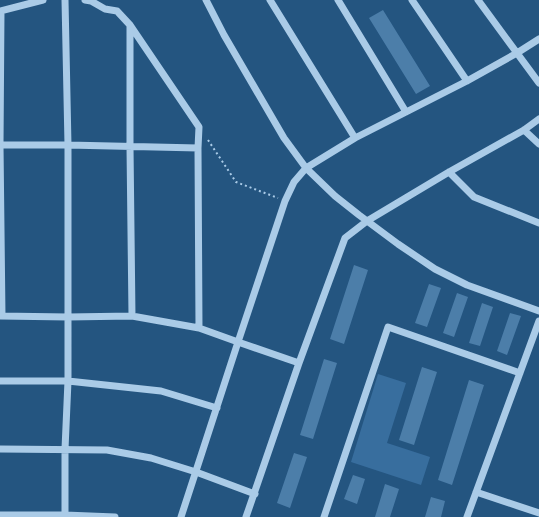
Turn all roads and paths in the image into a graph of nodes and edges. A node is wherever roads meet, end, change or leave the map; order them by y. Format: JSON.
{"nodes":[{"id":1,"x":43,"y":0,"type":"edge"},
{"id":2,"x":65,"y":0,"type":"edge"},
{"id":3,"x":85,"y":0,"type":"edge"},
{"id":4,"x":206,"y":0,"type":"edge"},
{"id":5,"x":270,"y":0,"type":"edge"},
{"id":6,"x":338,"y":0,"type":"edge"},
{"id":7,"x":412,"y":0,"type":"edge"},
{"id":8,"x":478,"y":0,"type":"edge"},
{"id":9,"x":0,"y":11,"type":"edge"},
{"id":10,"x":130,"y":25,"type":"junction"},
{"id":11,"x":539,"y":39,"type":"edge"},
{"id":12,"x":517,"y":53,"type":"junction"},
{"id":13,"x":467,"y":81,"type":"junction"},
{"id":14,"x":539,"y":83,"type":"edge"},
{"id":15,"x":406,"y":112,"type":"junction"},
{"id":16,"x":539,"y":119,"type":"edge"},
{"id":17,"x":199,"y":127,"type":"junction"},
{"id":18,"x":524,"y":130,"type":"junction"},
{"id":19,"x":355,"y":138,"type":"junction"},
{"id":20,"x":539,"y":144,"type":"edge"},
{"id":21,"x":0,"y":145,"type":"edge"},
{"id":22,"x":68,"y":145,"type":"junction"},
{"id":23,"x":130,"y":147,"type":"junction"},
{"id":24,"x":198,"y":148,"type":"junction"},
{"id":25,"x":306,"y":168,"type":"junction"},
{"id":26,"x":450,"y":172,"type":"junction"},
{"id":27,"x":285,"y":201,"type":"junction"},
{"id":28,"x":368,"y":221,"type":"junction"},
{"id":29,"x":539,"y":224,"type":"edge"},
{"id":30,"x":539,"y":312,"type":"edge"},
{"id":31,"x":1,"y":316,"type":"edge"},
{"id":32,"x":132,"y":316,"type":"junction"},
{"id":33,"x":68,"y":317,"type":"junction"},
{"id":34,"x":539,"y":321,"type":"edge"},
{"id":35,"x":198,"y":328,"type":"junction"},
{"id":36,"x":238,"y":342,"type":"junction"},
{"id":37,"x":299,"y":363,"type":"junction"},
{"id":38,"x":520,"y":373,"type":"junction"},
{"id":39,"x":0,"y":381,"type":"edge"},
{"id":40,"x":68,"y":381,"type":"junction"},
{"id":41,"x":216,"y":408,"type":"junction"},
{"id":42,"x":0,"y":449,"type":"edge"},
{"id":43,"x":65,"y":449,"type":"junction"},
{"id":44,"x":196,"y":472,"type":"junction"},
{"id":45,"x":476,"y":492,"type":"junction"},
{"id":46,"x":255,"y":494,"type":"junction"},
{"id":47,"x":539,"y":513,"type":"edge"},
{"id":48,"x":0,"y":515,"type":"edge"},
{"id":49,"x":65,"y":516,"type":"edge"},
{"id":50,"x":115,"y":517,"type":"edge"},
{"id":51,"x":181,"y":517,"type":"edge"},
{"id":52,"x":246,"y":517,"type":"edge"},
{"id":53,"x":324,"y":517,"type":"edge"},
{"id":54,"x":467,"y":517,"type":"edge"}],
"edges":[{"from":1,"to":9,"type":"street"},
{"from":2,"to":22,"type":"street"},
{"from":3,"to":10,"type":"street"},
{"from":4,"to":25,"type":"street"},
{"from":5,"to":19,"type":"street"},
{"from":6,"to":15,"type":"street"},
{"from":7,"to":13,"type":"street"},
{"from":8,"to":12,"type":"street"},
{"from":9,"to":21,"type":"street"},
{"from":10,"to":17,"type":"street"},
{"from":10,"to":23,"type":"street"},
{"from":11,"to":12,"type":"street"},
{"from":12,"to":13,"type":"street"},
{"from":12,"to":14,"type":"street"},
{"from":13,"to":15,"type":"street"},
{"from":15,"to":19,"type":"street"},
{"from":16,"to":18,"type":"street"},
{"from":17,"to":24,"type":"street"},
{"from":17,"to":27,"type":"path"},
{"from":18,"to":20,"type":"street"},
{"from":18,"to":26,"type":"street"},
{"from":19,"to":25,"type":"street"},
{"from":21,"to":22,"type":"street"},
{"from":21,"to":31,"type":"street"},
{"from":22,"to":23,"type":"street"},
{"from":22,"to":33,"type":"street"},
{"from":23,"to":24,"type":"street"},
{"from":23,"to":32,"type":"street"},
{"from":24,"to":35,"type":"street"},
{"from":25,"to":27,"type":"street"},
{"from":25,"to":28,"type":"street"},
{"from":26,"to":28,"type":"street"},
{"from":26,"to":29,"type":"street"},
{"from":27,"to":36,"type":"street"},
{"from":28,"to":30,"type":"street"},
{"from":28,"to":37,"type":"street"},
{"from":31,"to":33,"type":"street"},
{"from":32,"to":33,"type":"street"},
{"from":32,"to":35,"type":"street"},
{"from":33,"to":40,"type":"street"},
{"from":34,"to":38,"type":"street"},
{"from":35,"to":36,"type":"street"},
{"from":36,"to":37,"type":"street"},
{"from":36,"to":41,"type":"street"},
{"from":37,"to":46,"type":"street"},
{"from":38,"to":45,"type":"street"},
{"from":38,"to":53,"type":"street"},
{"from":39,"to":40,"type":"street"},
{"from":40,"to":41,"type":"street"},
{"from":40,"to":43,"type":"street"},
{"from":41,"to":44,"type":"street"},
{"from":42,"to":43,"type":"street"},
{"from":43,"to":44,"type":"street"},
{"from":43,"to":49,"type":"street"},
{"from":44,"to":46,"type":"street"},
{"from":44,"to":51,"type":"street"},
{"from":45,"to":47,"type":"street"},
{"from":45,"to":54,"type":"street"},
{"from":46,"to":52,"type":"street"},
{"from":48,"to":49,"type":"street"},
{"from":49,"to":50,"type":"street"}]}
